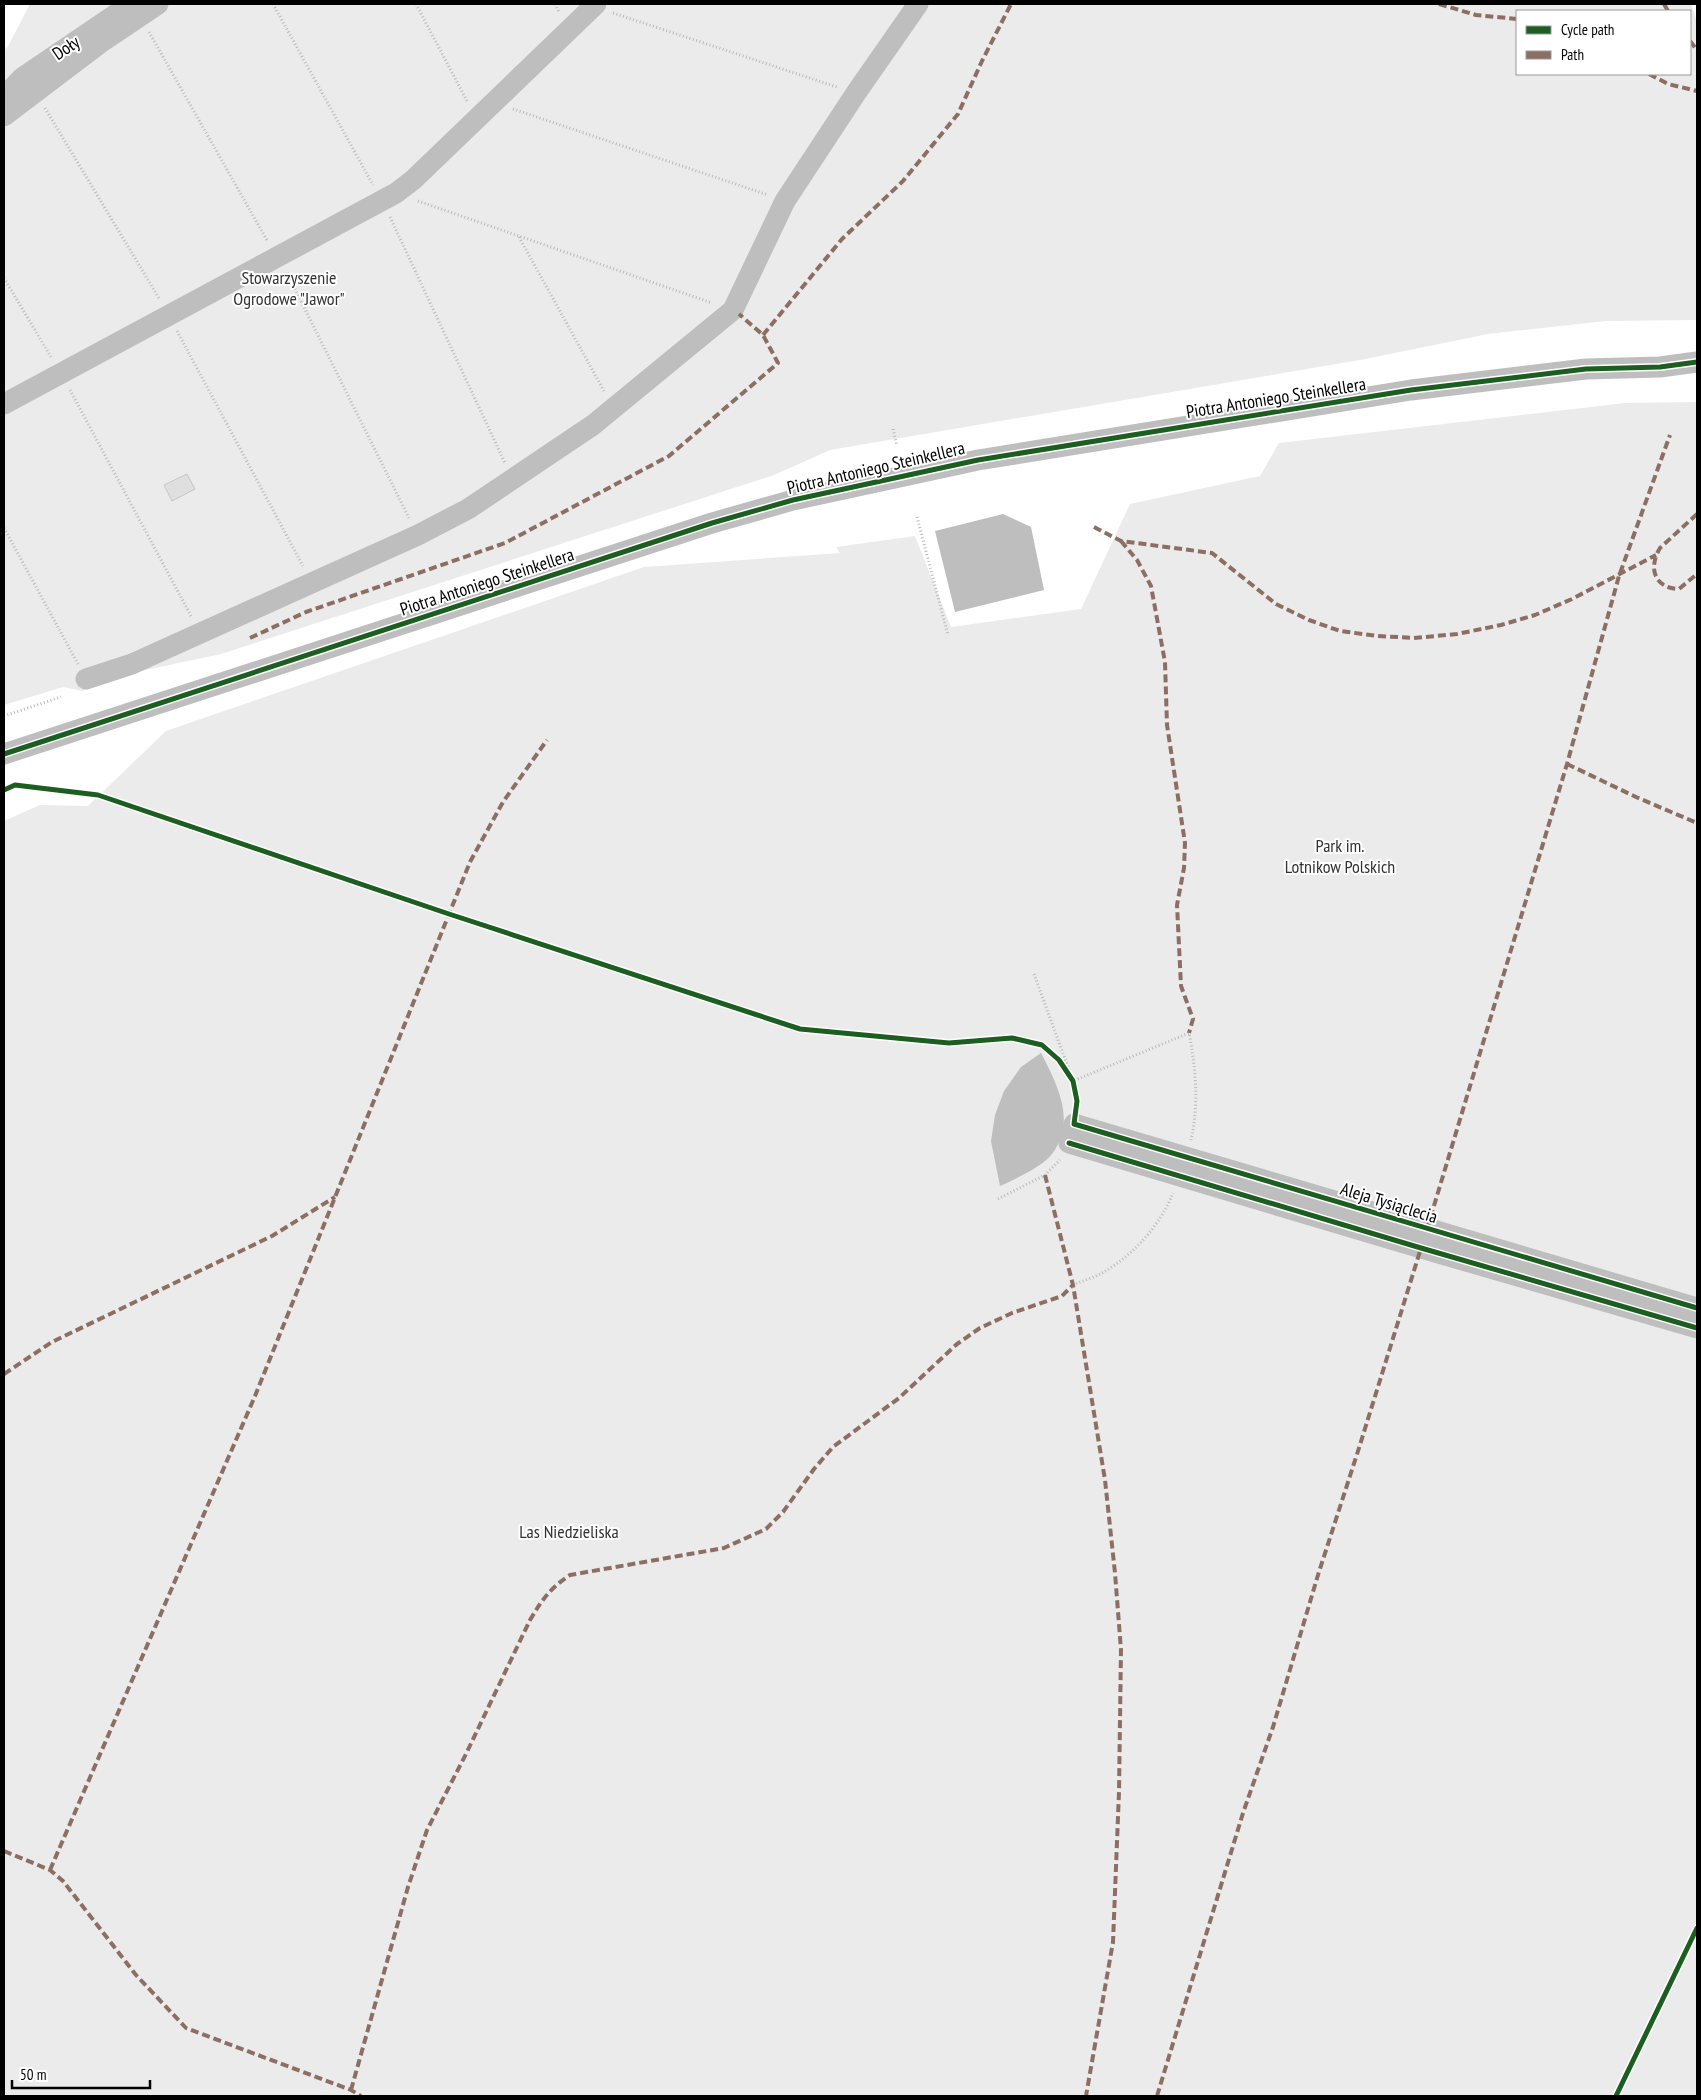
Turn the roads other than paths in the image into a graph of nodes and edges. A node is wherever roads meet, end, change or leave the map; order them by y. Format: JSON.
{"nodes":[{"id":1,"x":131,"y":4,"type":"edge"},
{"id":2,"x":158,"y":4,"type":"edge"},
{"id":3,"x":918,"y":4,"type":"edge"},
{"id":4,"x":595,"y":5,"type":"edge"},
{"id":5,"x":4,"y":97,"type":"edge"},
{"id":6,"x":4,"y":116,"type":"edge"},
{"id":7,"x":1697,"y":349,"type":"edge"},
{"id":8,"x":1697,"y":362,"type":"edge"},
{"id":9,"x":1586,"y":369,"type":"junction"},
{"id":10,"x":4,"y":404,"type":"edge"},
{"id":11,"x":86,"y":679,"type":"road end"},
{"id":12,"x":4,"y":754,"type":"edge"},
{"id":13,"x":1697,"y":1308,"type":"edge"},
{"id":14,"x":1697,"y":1328,"type":"edge"}],
"edges":[{"from":1,"to":5,"type":"street","name":"Doły"},
{"from":2,"to":6,"type":"street"},
{"from":3,"to":11,"type":"street"},
{"from":4,"to":10,"type":"street"},
{"from":7,"to":9,"type":"street","name":"Piotra Antoniego Steinkellera"},
{"from":8,"to":9,"type":"street","name":"Piotra Antoniego Steinkellera"},
{"from":9,"to":12,"type":"street","name":"Piotra Antoniego Steinkellera"},
{"from":13,"to":14,"type":"street","name":"Aleja Tysiąclecia"}]}
